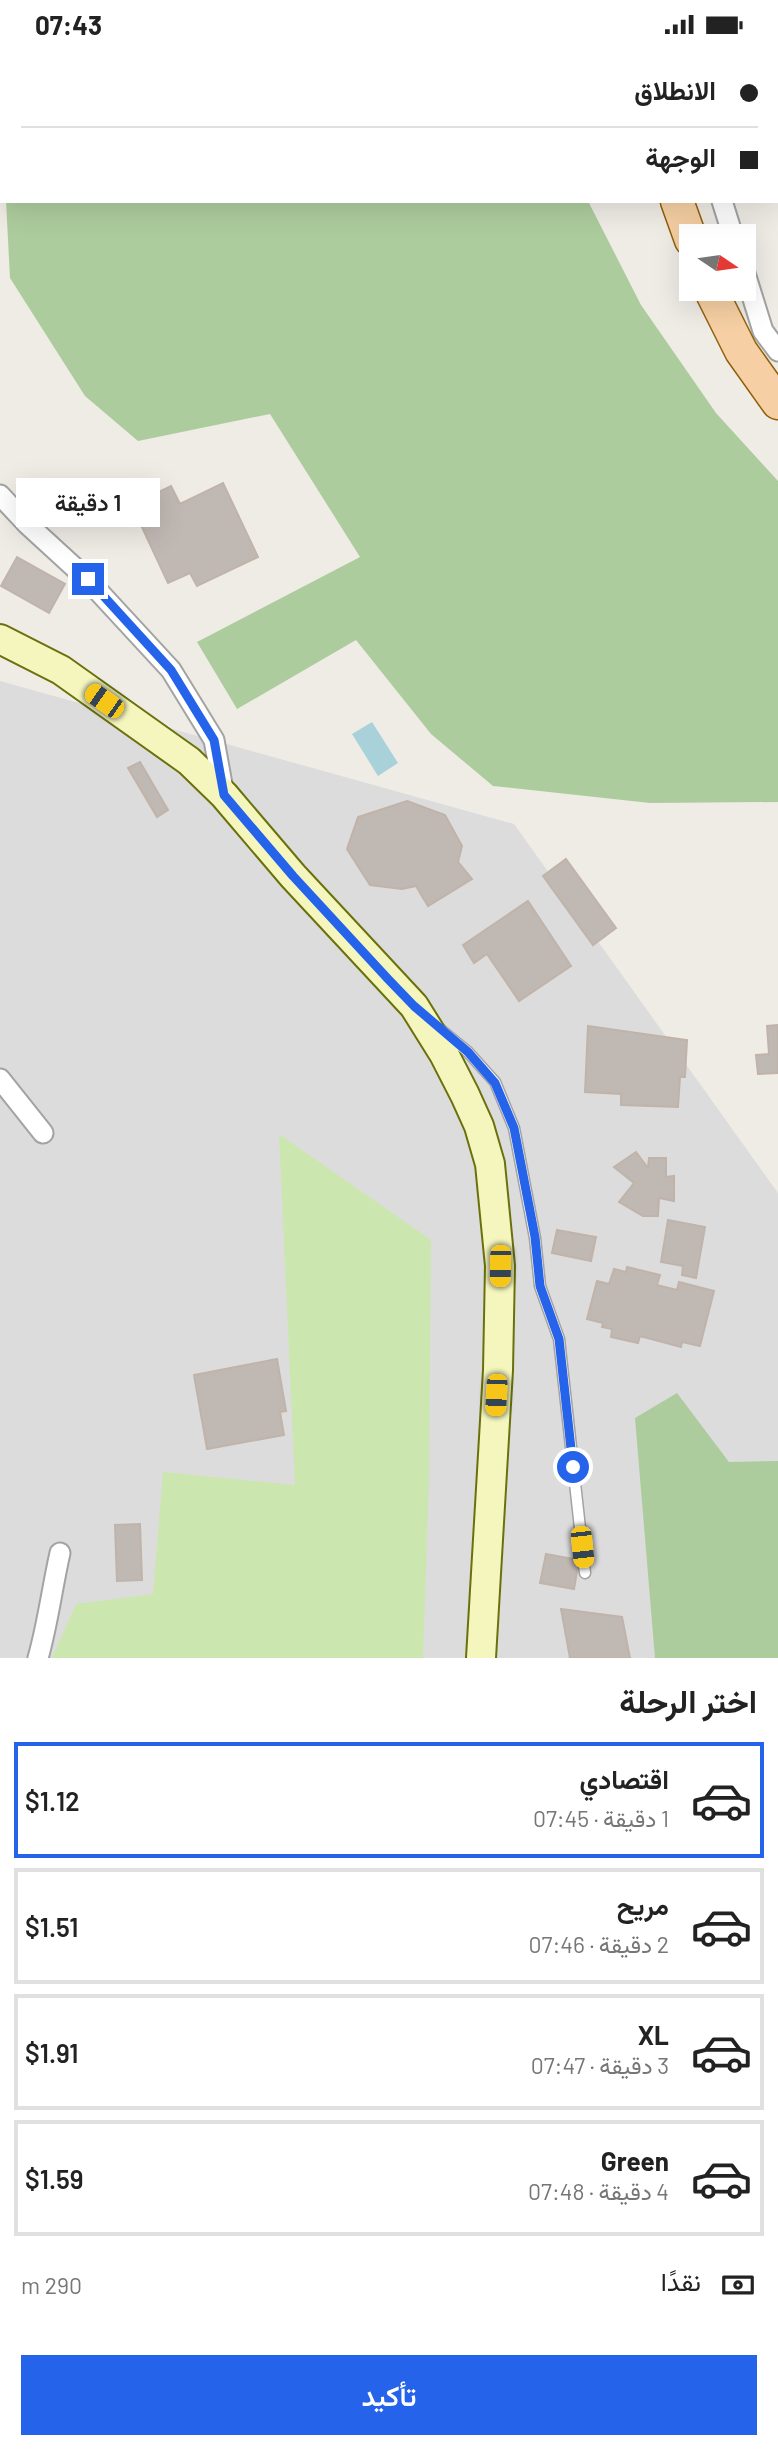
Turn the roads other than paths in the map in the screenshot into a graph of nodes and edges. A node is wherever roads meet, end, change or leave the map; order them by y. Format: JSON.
{"nodes":[{"id":1,"x":678,"y":203,"type":"edge"},
{"id":2,"x":723,"y":203,"type":"edge"},
{"id":3,"x":685,"y":224,"type":"edge"},
{"id":4,"x":729,"y":224,"type":"edge"},
{"id":5,"x":716,"y":301,"type":"edge"},
{"id":6,"x":754,"y":301,"type":"edge"},
{"id":7,"x":778,"y":351,"type":"edge"},
{"id":8,"x":778,"y":403,"type":"edge"},
{"id":9,"x":0,"y":495,"type":"edge"},
{"id":10,"x":0,"y":639,"type":"edge"},
{"id":11,"x":224,"y":795,"type":"junction"},
{"id":12,"x":414,"y":1006,"type":"junction"},
{"id":13,"x":0,"y":1079,"type":"edge"},
{"id":14,"x":43,"y":1133,"type":"dead end"},
{"id":15,"x":60,"y":1553,"type":"dead end"},
{"id":16,"x":585,"y":1573,"type":"dead end"},
{"id":17,"x":38,"y":1658,"type":"edge"},
{"id":18,"x":481,"y":1658,"type":"edge"}],
"edges":[{"from":1,"to":3,"type":"main road"},
{"from":2,"to":4,"type":"street"},
{"from":5,"to":8,"type":"main road"},
{"from":6,"to":7,"type":"street"},
{"from":9,"to":11,"type":"street"},
{"from":10,"to":11,"type":"street"},
{"from":11,"to":12,"type":"street"},
{"from":12,"to":16,"type":"lane"},
{"from":12,"to":18,"type":"street"},
{"from":13,"to":14,"type":"street"},
{"from":15,"to":17,"type":"street"}]}
